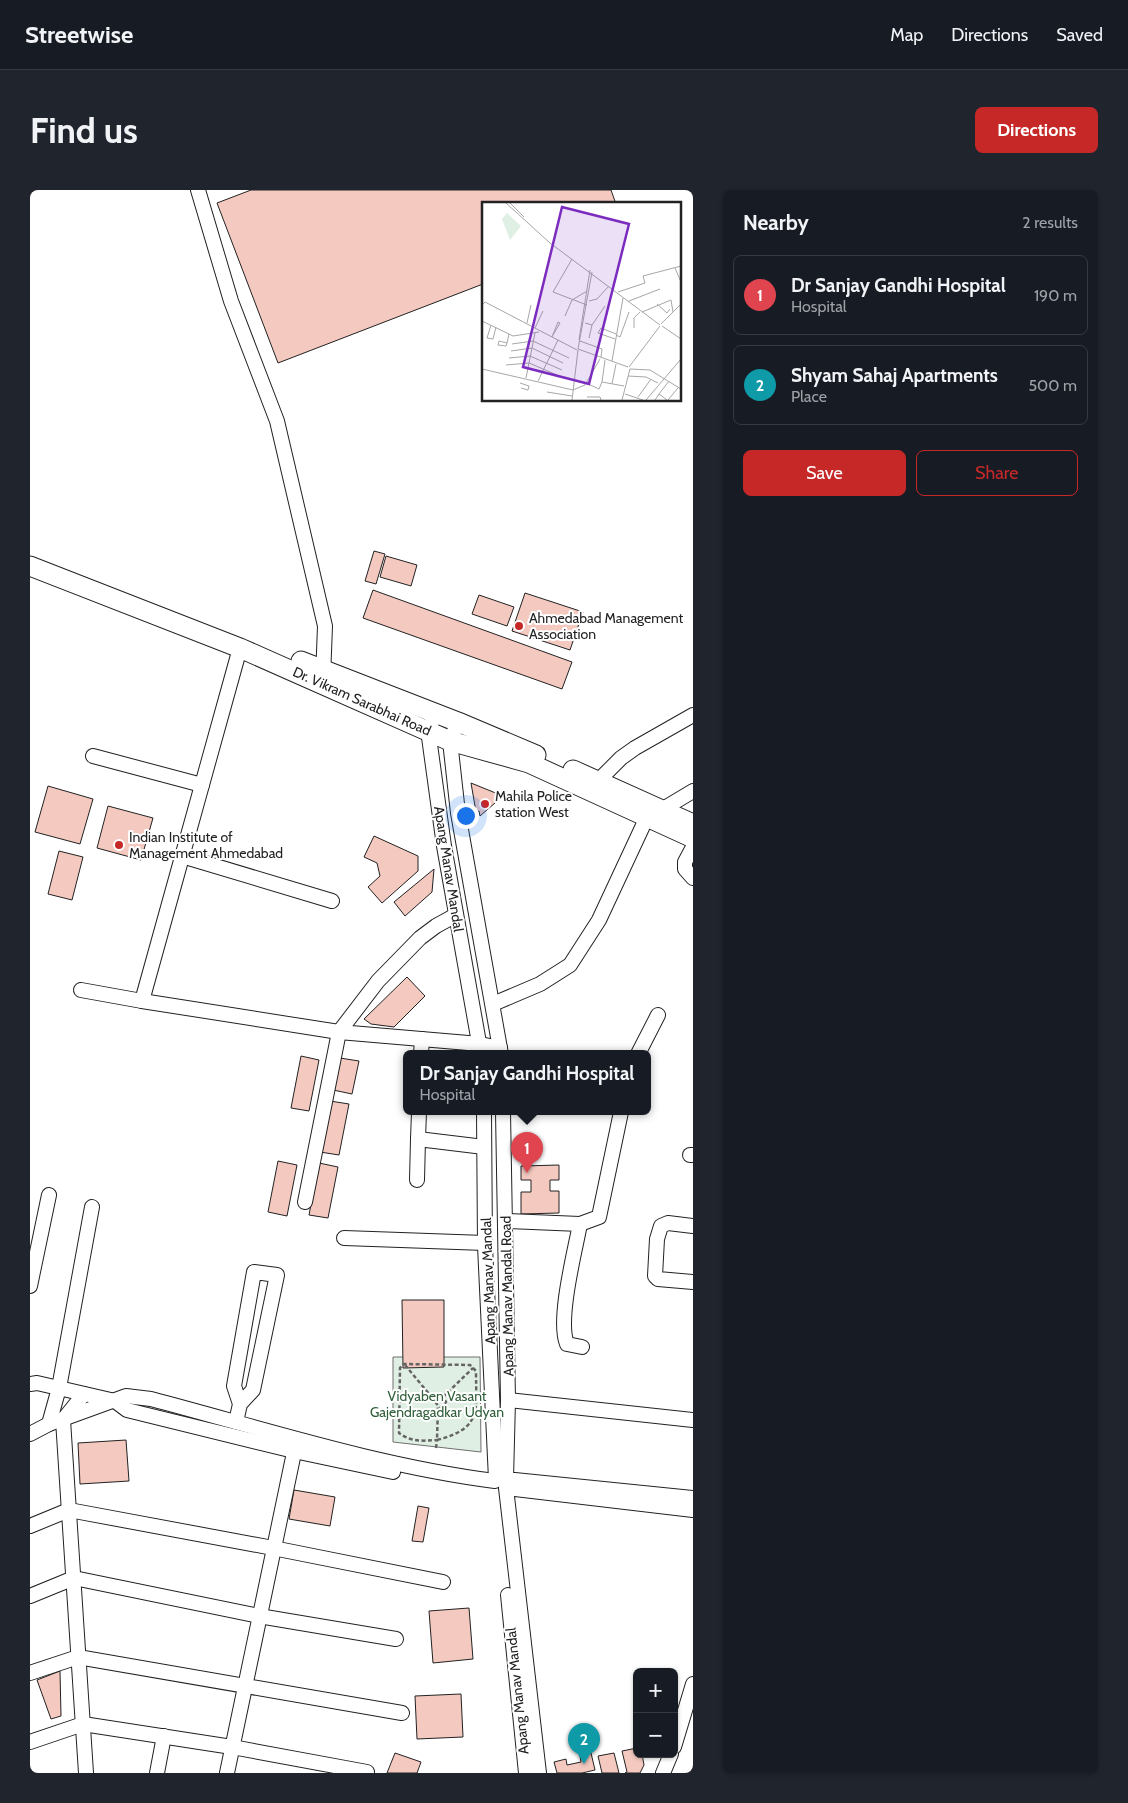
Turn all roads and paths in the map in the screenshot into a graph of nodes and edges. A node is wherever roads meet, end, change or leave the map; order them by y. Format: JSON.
{"nodes":[{"id":1,"x":198,"y":190,"type":"edge"},
{"id":2,"x":30,"y":555,"type":"edge"},
{"id":3,"x":30,"y":566,"type":"edge"},
{"id":4,"x":240,"y":648,"type":"junction"},
{"id":5,"x":323,"y":677,"type":"junction"},
{"id":6,"x":436,"y":713,"type":"junction"},
{"id":7,"x":693,"y":715,"type":"edge"},
{"id":8,"x":458,"y":722,"type":"junction"},
{"id":9,"x":428,"y":730,"type":"junction"},
{"id":10,"x":450,"y":741,"type":"junction"},
{"id":11,"x":93,"y":756,"type":"dead end"},
{"id":12,"x":599,"y":780,"type":"junction"},
{"id":13,"x":202,"y":785,"type":"junction"},
{"id":14,"x":693,"y":792,"type":"edge"},
{"id":15,"x":655,"y":813,"type":"junction"},
{"id":16,"x":693,"y":824,"type":"edge"},
{"id":17,"x":693,"y":838,"type":"edge"},
{"id":18,"x":693,"y":848,"type":"edge"},
{"id":19,"x":182,"y":856,"type":"junction"},
{"id":20,"x":693,"y":878,"type":"edge"},
{"id":21,"x":332,"y":901,"type":"dead end"},
{"id":22,"x":456,"y":916,"type":"junction"},
{"id":23,"x":81,"y":990,"type":"dead end"},
{"id":24,"x":142,"y":1001,"type":"junction"},
{"id":25,"x":493,"y":1004,"type":"junction"},
{"id":26,"x":658,"y":1015,"type":"dead end"},
{"id":27,"x":339,"y":1032,"type":"junction"},
{"id":28,"x":422,"y":1039,"type":"junction"},
{"id":29,"x":481,"y":1049,"type":"edge"},
{"id":30,"x":421,"y":1050,"type":"edge"},
{"id":31,"x":500,"y":1050,"type":"edge"},
{"id":32,"x":640,"y":1050,"type":"edge"},
{"id":33,"x":419,"y":1115,"type":"edge"},
{"id":34,"x":484,"y":1115,"type":"edge"},
{"id":35,"x":503,"y":1115,"type":"edge"},
{"id":36,"x":619,"y":1115,"type":"edge"},
{"id":37,"x":418,"y":1138,"type":"junction"},
{"id":38,"x":484,"y":1147,"type":"junction"},
{"id":39,"x":417,"y":1180,"type":"dead end"},
{"id":40,"x":48,"y":1195,"type":"dead end"},
{"id":41,"x":304,"y":1202,"type":"dead end"},
{"id":42,"x":92,"y":1207,"type":"dead end"},
{"id":43,"x":507,"y":1221,"type":"junction"},
{"id":44,"x":580,"y":1224,"type":"junction"},
{"id":45,"x":693,"y":1226,"type":"edge"},
{"id":46,"x":344,"y":1238,"type":"dead end"},
{"id":47,"x":485,"y":1244,"type":"junction"},
{"id":48,"x":506,"y":1246,"type":"junction"},
{"id":49,"x":693,"y":1282,"type":"edge"},
{"id":50,"x":30,"y":1286,"type":"edge"},
{"id":51,"x":582,"y":1347,"type":"dead end"},
{"id":52,"x":404,"y":1364,"type":"junction"},
{"id":53,"x":473,"y":1368,"type":"junction"},
{"id":54,"x":32,"y":1381,"type":"edge"},
{"id":55,"x":59,"y":1388,"type":"junction"},
{"id":56,"x":84,"y":1394,"type":"junction"},
{"id":57,"x":444,"y":1397,"type":"junction"},
{"id":58,"x":435,"y":1400,"type":"junction"},
{"id":59,"x":508,"y":1400,"type":"junction"},
{"id":60,"x":115,"y":1401,"type":"junction"},
{"id":61,"x":240,"y":1404,"type":"junction"},
{"id":62,"x":438,"y":1406,"type":"junction"},
{"id":63,"x":63,"y":1420,"type":"junction"},
{"id":64,"x":693,"y":1420,"type":"edge"},
{"id":65,"x":236,"y":1422,"type":"junction"},
{"id":66,"x":49,"y":1424,"type":"junction"},
{"id":67,"x":30,"y":1434,"type":"edge"},
{"id":68,"x":437,"y":1440,"type":"junction"},
{"id":69,"x":295,"y":1445,"type":"junction"},
{"id":70,"x":436,"y":1448,"type":"dead end"},
{"id":71,"x":499,"y":1484,"type":"junction"},
{"id":72,"x":693,"y":1498,"type":"edge"},
{"id":73,"x":69,"y":1510,"type":"junction"},
{"id":74,"x":693,"y":1510,"type":"edge"},
{"id":75,"x":30,"y":1526,"type":"edge"},
{"id":76,"x":273,"y":1548,"type":"junction"},
{"id":77,"x":74,"y":1578,"type":"junction"},
{"id":78,"x":443,"y":1582,"type":"dead end"},
{"id":79,"x":30,"y":1596,"type":"edge"},
{"id":80,"x":259,"y":1616,"type":"junction"},
{"id":81,"x":396,"y":1639,"type":"dead end"},
{"id":82,"x":78,"y":1657,"type":"junction"},
{"id":83,"x":30,"y":1673,"type":"edge"},
{"id":84,"x":245,"y":1684,"type":"junction"},
{"id":85,"x":693,"y":1684,"type":"edge"},
{"id":86,"x":402,"y":1713,"type":"dead end"},
{"id":87,"x":83,"y":1724,"type":"junction"},
{"id":88,"x":678,"y":1734,"type":"edge"},
{"id":89,"x":164,"y":1736,"type":"junction"},
{"id":90,"x":30,"y":1742,"type":"edge"},
{"id":91,"x":232,"y":1747,"type":"junction"},
{"id":92,"x":669,"y":1758,"type":"edge"},
{"id":93,"x":367,"y":1772,"type":"edge"},
{"id":94,"x":86,"y":1773,"type":"edge"},
{"id":95,"x":157,"y":1773,"type":"edge"},
{"id":96,"x":227,"y":1773,"type":"edge"},
{"id":97,"x":526,"y":1773,"type":"edge"},
{"id":98,"x":539,"y":1773,"type":"edge"},
{"id":99,"x":663,"y":1773,"type":"edge"}],
"edges":[{"from":1,"to":5,"type":"street"},
{"from":2,"to":5,"type":"main road","name":"Dr. Vikram Sarabhai Road"},
{"from":3,"to":4,"type":"main road","name":"Dr. Vikram Sarabhai Road"},
{"from":4,"to":5,"type":"main road","name":"Dr. Vikram Sarabhai Road"},
{"from":4,"to":13,"type":"street"},
{"from":5,"to":6,"type":"main road","name":"Dr. Vikram Sarabhai Road"},
{"from":5,"to":9,"type":"main road","name":"Dr. Vikram Sarabhai Road"},
{"from":6,"to":8,"type":"main road","name":"Dr. Vikram Sarabhai Road"},
{"from":6,"to":9,"type":"street"},
{"from":7,"to":12,"type":"street"},
{"from":8,"to":10,"type":"street"},
{"from":8,"to":12,"type":"main road","name":"Dr. Vikram Sarabhai Road"},
{"from":9,"to":10,"type":"main road","name":"Dr. Vikram Sarabhai Road"},
{"from":9,"to":22,"type":"street","name":"Apang Manav Mandal"},
{"from":10,"to":15,"type":"main road","name":"Dr. Vikram Sarabhai Road"},
{"from":10,"to":25,"type":"street"},
{"from":11,"to":13,"type":"street"},
{"from":12,"to":15,"type":"main road","name":"Dr. Vikram Sarabhai Road"},
{"from":13,"to":19,"type":"street"},
{"from":14,"to":15,"type":"street"},
{"from":15,"to":16,"type":"main road","name":"Dr. Vikram Sarabhai Road"},
{"from":15,"to":17,"type":"main road","name":"Dr. Vikram Sarabhai Road"},
{"from":15,"to":25,"type":"street"},
{"from":18,"to":20,"type":"street"},
{"from":19,"to":21,"type":"street"},
{"from":19,"to":24,"type":"street"},
{"from":22,"to":27,"type":"street"},
{"from":22,"to":29,"type":"street","name":"Apang Manav Mandal"},
{"from":23,"to":24,"type":"street"},
{"from":24,"to":27,"type":"street"},
{"from":25,"to":31,"type":"street"},
{"from":26,"to":32,"type":"street"},
{"from":27,"to":28,"type":"street"},
{"from":27,"to":41,"type":"street"},
{"from":28,"to":29,"type":"street"},
{"from":28,"to":30,"type":"street"},
{"from":33,"to":37,"type":"street"},
{"from":34,"to":38,"type":"street","name":"Apang Manav Mandal"},
{"from":35,"to":43,"type":"street","name":"Apang Manav Mandal Road"},
{"from":36,"to":44,"type":"street"},
{"from":37,"to":38,"type":"street"},
{"from":37,"to":39,"type":"street"},
{"from":38,"to":47,"type":"street","name":"Apang Manav Mandal"},
{"from":40,"to":50,"type":"street"},
{"from":42,"to":55,"type":"street"},
{"from":43,"to":44,"type":"street"},
{"from":43,"to":48,"type":"street","name":"Apang Manav Mandal Road"},
{"from":44,"to":51,"type":"street"},
{"from":45,"to":49,"type":"street"},
{"from":46,"to":47,"type":"street"},
{"from":47,"to":48,"type":"street"},
{"from":47,"to":71,"type":"street","name":"Apang Manav Mandal"},
{"from":48,"to":59,"type":"street","name":"Apang Manav Mandal Road"},
{"from":52,"to":53,"type":"path"},
{"from":52,"to":58,"type":"path"},
{"from":52,"to":68,"type":"path"},
{"from":53,"to":57,"type":"path"},
{"from":53,"to":68,"type":"path"},
{"from":54,"to":55,"type":"street"},
{"from":55,"to":56,"type":"street"},
{"from":55,"to":66,"type":"street"},
{"from":56,"to":60,"type":"street"},
{"from":56,"to":63,"type":"street"},
{"from":57,"to":58,"type":"path"},
{"from":57,"to":62,"type":"path"},
{"from":58,"to":62,"type":"path"},
{"from":59,"to":64,"type":"street"},
{"from":59,"to":71,"type":"street","name":"Apang Manav Mandal Road"},
{"from":60,"to":63,"type":"street"},
{"from":60,"to":65,"type":"street"},
{"from":60,"to":69,"type":"street"},
{"from":61,"to":61,"type":"street"},
{"from":61,"to":65,"type":"street"},
{"from":62,"to":68,"type":"path"},
{"from":63,"to":66,"type":"street"},
{"from":63,"to":73,"type":"street"},
{"from":65,"to":69,"type":"street"},
{"from":66,"to":67,"type":"street"},
{"from":68,"to":70,"type":"path"},
{"from":69,"to":71,"type":"street"},
{"from":69,"to":76,"type":"street"},
{"from":71,"to":72,"type":"street"},
{"from":71,"to":74,"type":"street"},
{"from":71,"to":97,"type":"street","name":"Apang Manav Mandal"},
{"from":71,"to":98,"type":"street","name":"Apang Manav Mandal Road"},
{"from":73,"to":75,"type":"street"},
{"from":73,"to":76,"type":"street"},
{"from":73,"to":77,"type":"street"},
{"from":76,"to":78,"type":"street"},
{"from":76,"to":80,"type":"street"},
{"from":77,"to":79,"type":"street"},
{"from":77,"to":80,"type":"street"},
{"from":77,"to":82,"type":"street"},
{"from":80,"to":81,"type":"street"},
{"from":80,"to":84,"type":"street"},
{"from":82,"to":83,"type":"street"},
{"from":82,"to":84,"type":"street"},
{"from":82,"to":87,"type":"street"},
{"from":84,"to":86,"type":"street"},
{"from":84,"to":91,"type":"street"},
{"from":85,"to":88,"type":"street"},
{"from":87,"to":89,"type":"street"},
{"from":87,"to":90,"type":"street"},
{"from":87,"to":94,"type":"street"},
{"from":89,"to":91,"type":"street"},
{"from":89,"to":95,"type":"street"},
{"from":91,"to":93,"type":"street"},
{"from":91,"to":96,"type":"street"},
{"from":92,"to":99,"type":"street"}]}
